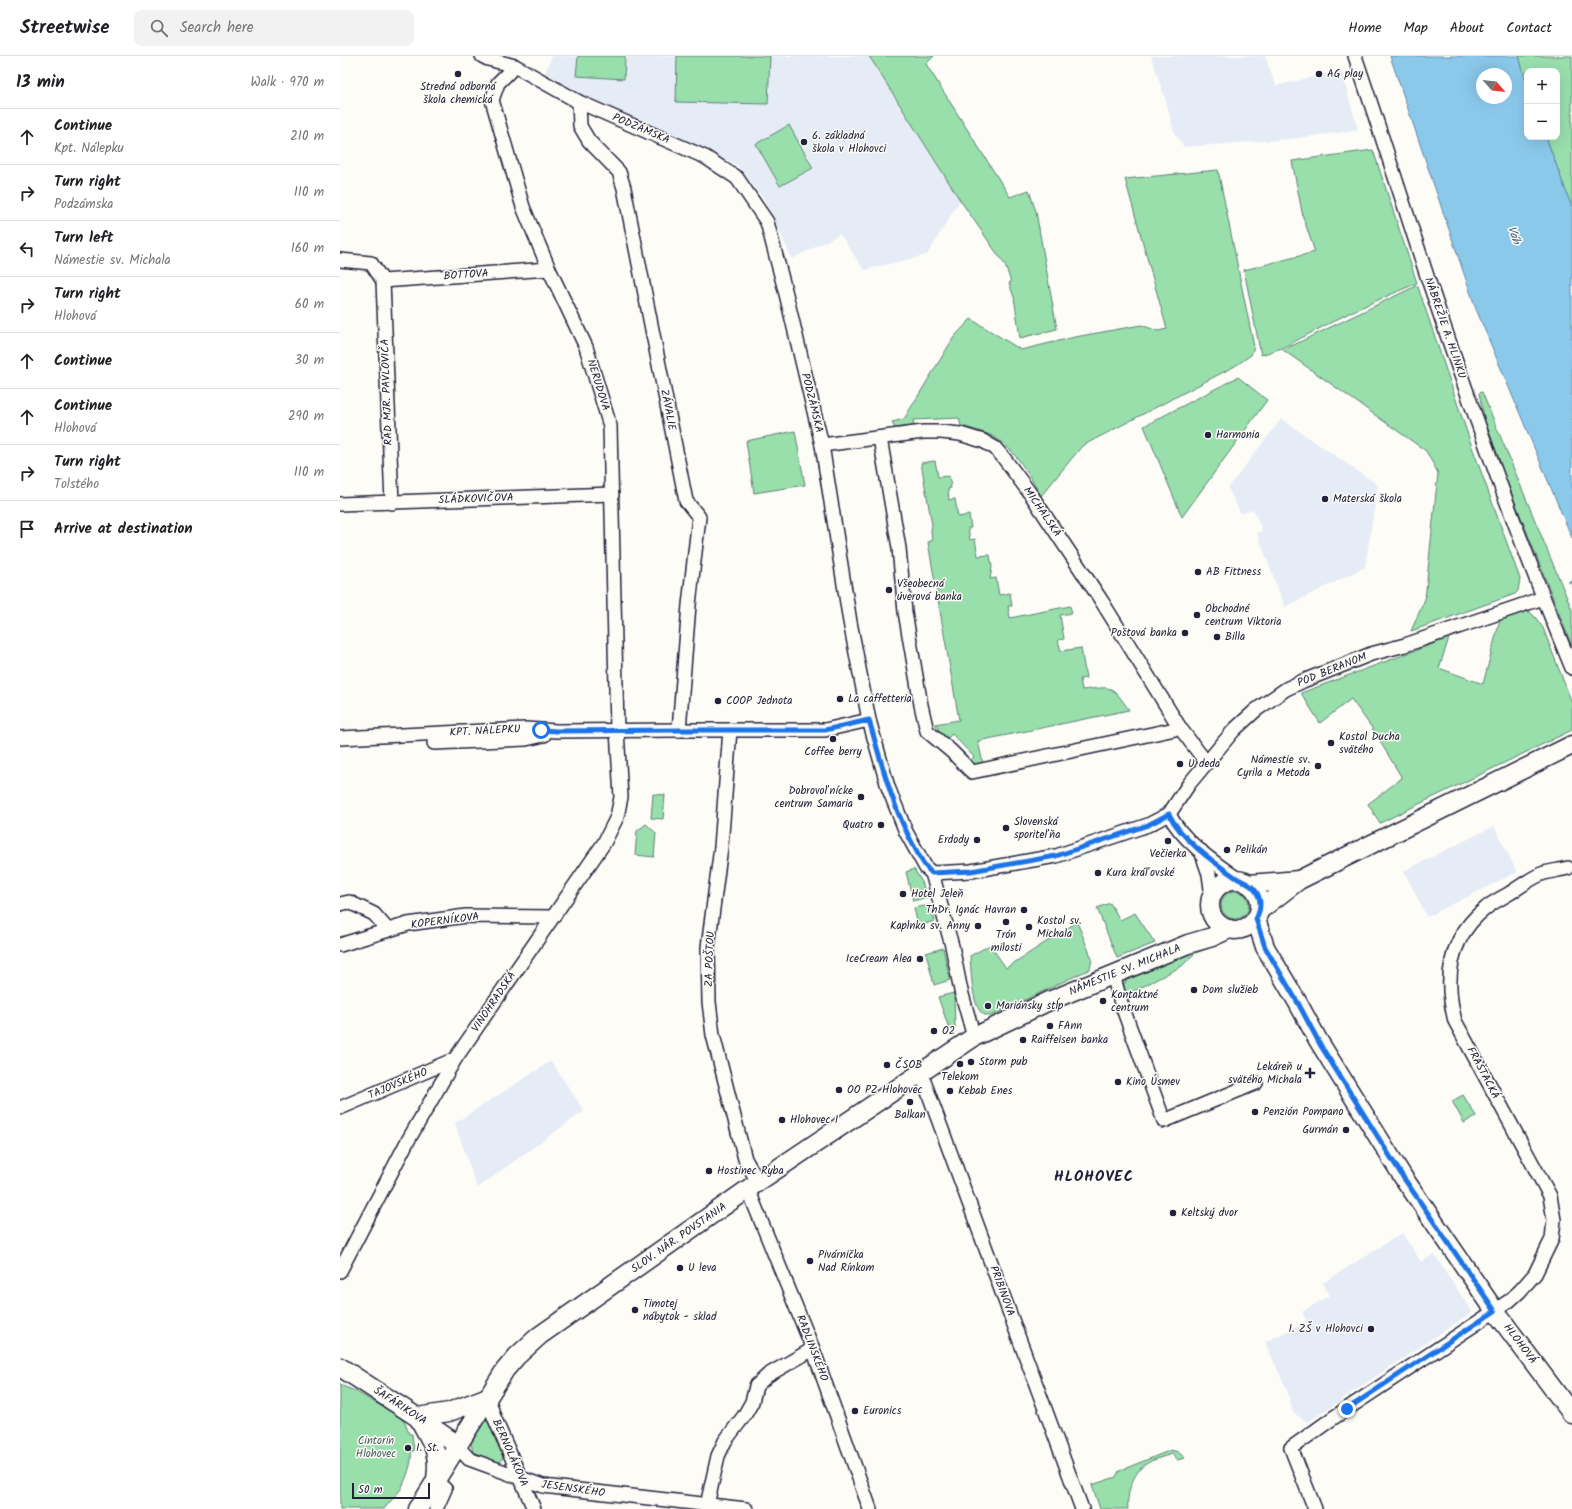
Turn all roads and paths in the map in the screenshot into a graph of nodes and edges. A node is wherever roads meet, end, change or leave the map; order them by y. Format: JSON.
{"nodes":[{"id":1,"x":482,"y":56,"type":"edge"},
{"id":2,"x":1355,"y":56,"type":"edge"},
{"id":3,"x":514,"y":61,"type":"edge"},
{"id":4,"x":579,"y":102,"type":"junction"},
{"id":5,"x":340,"y":260,"type":"edge"},
{"id":6,"x":549,"y":269,"type":"junction"},
{"id":7,"x":383,"y":280,"type":"junction"},
{"id":8,"x":880,"y":438,"type":"junction"},
{"id":9,"x":822,"y":445,"type":"junction"},
{"id":10,"x":612,"y":494,"type":"junction"},
{"id":11,"x":392,"y":503,"type":"junction"},
{"id":12,"x":340,"y":504,"type":"edge"},
{"id":13,"x":1543,"y":598,"type":"junction"},
{"id":14,"x":1572,"y":668,"type":"edge"},
{"id":15,"x":869,"y":720,"type":"junction"},
{"id":16,"x":1180,"y":728,"type":"junction"},
{"id":17,"x":617,"y":730,"type":"junction"},
{"id":18,"x":679,"y":730,"type":"junction"},
{"id":19,"x":730,"y":730,"type":"junction"},
{"id":20,"x":557,"y":731,"type":"junction"},
{"id":21,"x":340,"y":738,"type":"edge"},
{"id":22,"x":1572,"y":745,"type":"edge"},
{"id":23,"x":340,"y":747,"type":"edge"},
{"id":24,"x":1206,"y":762,"type":"junction"},
{"id":25,"x":1169,"y":814,"type":"junction"},
{"id":26,"x":1200,"y":851,"type":"junction"},
{"id":27,"x":1571,"y":869,"type":"edge"},
{"id":28,"x":932,"y":873,"type":"junction"},
{"id":29,"x":1298,"y":880,"type":"junction"},
{"id":30,"x":1244,"y":882,"type":"junction"},
{"id":31,"x":1212,"y":903,"type":"junction"},
{"id":32,"x":340,"y":904,"type":"edge"},
{"id":33,"x":1258,"y":914,"type":"junction"},
{"id":34,"x":552,"y":917,"type":"junction"},
{"id":35,"x":1235,"y":929,"type":"junction"},
{"id":36,"x":388,"y":930,"type":"junction"},
{"id":37,"x":1188,"y":944,"type":"junction"},
{"id":38,"x":340,"y":945,"type":"edge"},
{"id":39,"x":1265,"y":947,"type":"junction"},
{"id":40,"x":1113,"y":975,"type":"junction"},
{"id":41,"x":974,"y":1037,"type":"junction"},
{"id":42,"x":455,"y":1059,"type":"junction"},
{"id":43,"x":928,"y":1068,"type":"junction"},
{"id":44,"x":1256,"y":1083,"type":"dead end"},
{"id":45,"x":340,"y":1108,"type":"edge"},
{"id":46,"x":753,"y":1186,"type":"junction"},
{"id":47,"x":340,"y":1271,"type":"edge"},
{"id":48,"x":1495,"y":1311,"type":"junction"},
{"id":49,"x":813,"y":1350,"type":"junction"},
{"id":50,"x":340,"y":1367,"type":"edge"},
{"id":51,"x":488,"y":1397,"type":"junction"},
{"id":52,"x":1572,"y":1414,"type":"edge"},
{"id":53,"x":417,"y":1417,"type":"junction"},
{"id":54,"x":458,"y":1447,"type":"junction"},
{"id":55,"x":522,"y":1479,"type":"junction"},
{"id":56,"x":436,"y":1481,"type":"junction"},
{"id":57,"x":707,"y":1505,"type":"junction"},
{"id":58,"x":689,"y":1506,"type":"edge"},
{"id":59,"x":418,"y":1509,"type":"edge"},
{"id":60,"x":436,"y":1509,"type":"edge"},
{"id":61,"x":534,"y":1509,"type":"edge"},
{"id":62,"x":746,"y":1509,"type":"edge"},
{"id":63,"x":870,"y":1509,"type":"edge"},
{"id":64,"x":1082,"y":1509,"type":"edge"},
{"id":65,"x":1315,"y":1509,"type":"edge"}],
"edges":[{"from":1,"to":3,"type":"street","name":"PODZÁMSKA"},
{"from":2,"to":13,"type":"street","name":"NÁBREŽIE A. HLINKU"},
{"from":3,"to":4,"type":"street","name":"PODZÁMSKA"},
{"from":3,"to":6,"type":"street","name":"NERUDOVA"},
{"from":4,"to":9,"type":"street","name":"PODZÁMSKA"},
{"from":4,"to":18,"type":"street","name":"ZÁVALIE"},
{"from":5,"to":7,"type":"street"},
{"from":6,"to":7,"type":"street","name":"BOTTOVA"},
{"from":6,"to":10,"type":"street","name":"NERUDOVA"},
{"from":7,"to":11,"type":"street","name":"RAD MJR. PAVLOVIČA"},
{"from":8,"to":9,"type":"street","name":"MICHALSKÁ"},
{"from":8,"to":16,"type":"street","name":"MICHALSKÁ"},
{"from":8,"to":16,"type":"street"},
{"from":9,"to":15,"type":"street","name":"PODZÁMSKA"},
{"from":10,"to":11,"type":"street","name":"SLÁDKOVIČOVA"},
{"from":10,"to":17,"type":"street","name":"NERUDOVA"},
{"from":11,"to":12,"type":"street","name":"SLÁDKOVIČOVA"},
{"from":13,"to":14,"type":"street","name":"NÁBREŽIE A. HLINKU"},
{"from":13,"to":24,"type":"street","name":"POD BERANOM"},
{"from":15,"to":19,"type":"street","name":"KPT. NÁLEPKU"},
{"from":15,"to":28,"type":"street","name":"PODZÁMSKA"},
{"from":16,"to":24,"type":"street","name":"MICHALSKÁ"},
{"from":17,"to":18,"type":"street","name":"KPT. NÁLEPKU"},
{"from":17,"to":20,"type":"street","name":"KPT. NÁLEPKU"},
{"from":17,"to":34,"type":"street","name":"VINOHRADSKÁ"},
{"from":18,"to":19,"type":"street","name":"KPT. NÁLEPKU"},
{"from":19,"to":46,"type":"street","name":"ZA POŠTOU"},
{"from":20,"to":21,"type":"street","name":"KPT. NÁLEPKU"},
{"from":20,"to":23,"type":"street"},
{"from":22,"to":29,"type":"main road"},
{"from":24,"to":25,"type":"street","name":"POD BERANOM"},
{"from":25,"to":26,"type":"street"},
{"from":25,"to":28,"type":"street"},
{"from":26,"to":30,"type":"street"},
{"from":26,"to":31,"type":"street"},
{"from":27,"to":48,"type":"street","name":"FRAŠTACKÁ"},
{"from":28,"to":41,"type":"street"},
{"from":29,"to":30,"type":"main road"},
{"from":29,"to":33,"type":"main road"},
{"from":30,"to":31,"type":"main road"},
{"from":30,"to":33,"type":"main road"},
{"from":31,"to":35,"type":"main road"},
{"from":31,"to":37,"type":"main road","name":"NÁMESTIE SV. MICHALA"},
{"from":32,"to":36,"type":"street"},
{"from":33,"to":35,"type":"main road"},
{"from":33,"to":39,"type":"main road","name":"HLOHOVÁ"},
{"from":34,"to":36,"type":"street","name":"KOPERNÍKOVA"},
{"from":34,"to":42,"type":"street","name":"VINOHRADSKÁ"},
{"from":35,"to":37,"type":"main road","name":"NÁMESTIE SV. MICHALA"},
{"from":35,"to":39,"type":"main road","name":"HLOHOVÁ"},
{"from":36,"to":38,"type":"street","name":"KOPERNÍKOVA"},
{"from":37,"to":40,"type":"main road","name":"NÁMESTIE SV. MICHALA"},
{"from":39,"to":48,"type":"main road","name":"HLOHOVÁ"},
{"from":40,"to":41,"type":"main road","name":"NÁMESTIE SV. MICHALA"},
{"from":40,"to":44,"type":"street"},
{"from":41,"to":43,"type":"main road","name":"NÁMESTIE SV. MICHALA"},
{"from":42,"to":45,"type":"street","name":"TAJOVSKÉHO"},
{"from":42,"to":47,"type":"street","name":"VINOHRADSKÁ"},
{"from":43,"to":46,"type":"main road","name":"SLOV. NÁR. POVSTANIA"},
{"from":43,"to":64,"type":"street","name":"PRIBINOVA"},
{"from":46,"to":49,"type":"street","name":"RADLINSKÉHO"},
{"from":46,"to":51,"type":"main road","name":"SLOV. NÁR. POVSTANIA"},
{"from":48,"to":52,"type":"main road","name":"HLOHOVÁ"},
{"from":48,"to":65,"type":"street","name":"FRAŠTACKÁ"},
{"from":49,"to":57,"type":"street"},
{"from":49,"to":63,"type":"street","name":"RADLINSKÉHO"},
{"from":50,"to":53,"type":"main road","name":"ŠAFÁRIKOVA"},
{"from":51,"to":53,"type":"main road"},
{"from":51,"to":54,"type":"main road","name":"SLOV. NÁR. POVSTANIA"},
{"from":51,"to":55,"type":"street","name":"BERNOLÁKOVA"},
{"from":53,"to":54,"type":"main road","name":"ŠAFÁRIKOVA"},
{"from":53,"to":56,"type":"main road"},
{"from":54,"to":55,"type":"street","name":"JESENSKÉHO"},
{"from":54,"to":56,"type":"main road","name":"SLOV. NÁR. POVSTANIA"},
{"from":55,"to":58,"type":"street","name":"JESENSKÉHO"},
{"from":55,"to":61,"type":"street","name":"BERNOLÁKOVA"},
{"from":56,"to":59,"type":"main road","name":"SLOV. NÁR. POVSTANIA"},
{"from":56,"to":60,"type":"street"},
{"from":57,"to":58,"type":"street","name":"JESENSKÉHO"},
{"from":57,"to":62,"type":"street","name":"JESENSKÉHO"}]}
